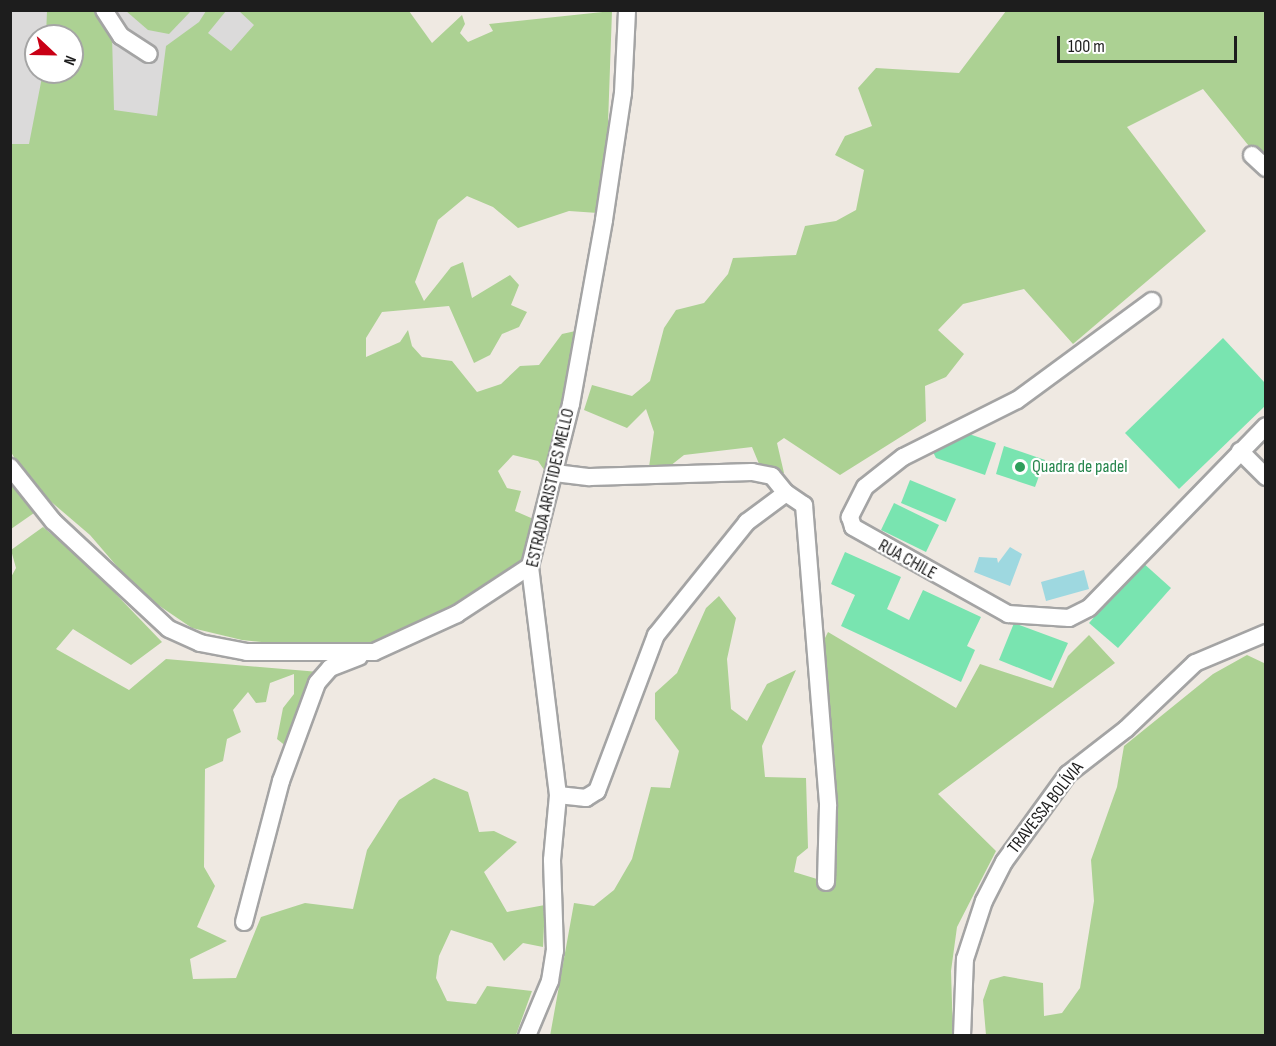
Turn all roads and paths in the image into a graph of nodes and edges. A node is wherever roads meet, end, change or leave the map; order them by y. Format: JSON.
{"nodes":[{"id":1,"x":104,"y":10,"type":"edge"},
{"id":2,"x":627,"y":10,"type":"edge"},
{"id":3,"x":149,"y":54,"type":"dead end"},
{"id":4,"x":1252,"y":155,"type":"dead end"},
{"id":5,"x":1266,"y":168,"type":"edge"},
{"id":6,"x":1152,"y":301,"type":"dead end"},
{"id":7,"x":1266,"y":426,"type":"edge"},
{"id":8,"x":1240,"y":451,"type":"junction"},
{"id":9,"x":10,"y":467,"type":"edge"},
{"id":10,"x":555,"y":473,"type":"junction"},
{"id":11,"x":1266,"y":477,"type":"edge"},
{"id":12,"x":786,"y":493,"type":"junction"},
{"id":13,"x":530,"y":566,"type":"junction"},
{"id":14,"x":1266,"y":633,"type":"edge"},
{"id":15,"x":374,"y":652,"type":"junction"},
{"id":16,"x":558,"y":795,"type":"junction"},
{"id":17,"x":825,"y":882,"type":"dead end"},
{"id":18,"x":244,"y":922,"type":"dead end"},
{"id":19,"x":526,"y":1035,"type":"edge"},
{"id":20,"x":962,"y":1035,"type":"edge"}],
"edges":[{"from":1,"to":3,"type":"street"},
{"from":2,"to":10,"type":"street","name":"ESTRADA ARISTIDES MELLO"},
{"from":4,"to":5,"type":"street"},
{"from":6,"to":8,"type":"street","name":"RUA CHILE"},
{"from":7,"to":8,"type":"street","name":"RUA CHILE"},
{"from":8,"to":11,"type":"street"},
{"from":9,"to":15,"type":"street"},
{"from":10,"to":12,"type":"street"},
{"from":10,"to":13,"type":"street","name":"ESTRADA ARISTIDES MELLO"},
{"from":12,"to":16,"type":"street"},
{"from":12,"to":17,"type":"street"},
{"from":13,"to":15,"type":"street"},
{"from":13,"to":16,"type":"street","name":"ESTRADA ARISTIDES MELLO"},
{"from":14,"to":20,"type":"street","name":"TRAVESSA BOLÍVIA"},
{"from":15,"to":18,"type":"street"},
{"from":16,"to":19,"type":"street","name":"ESTRADA ARISTIDES MELLO"}]}
